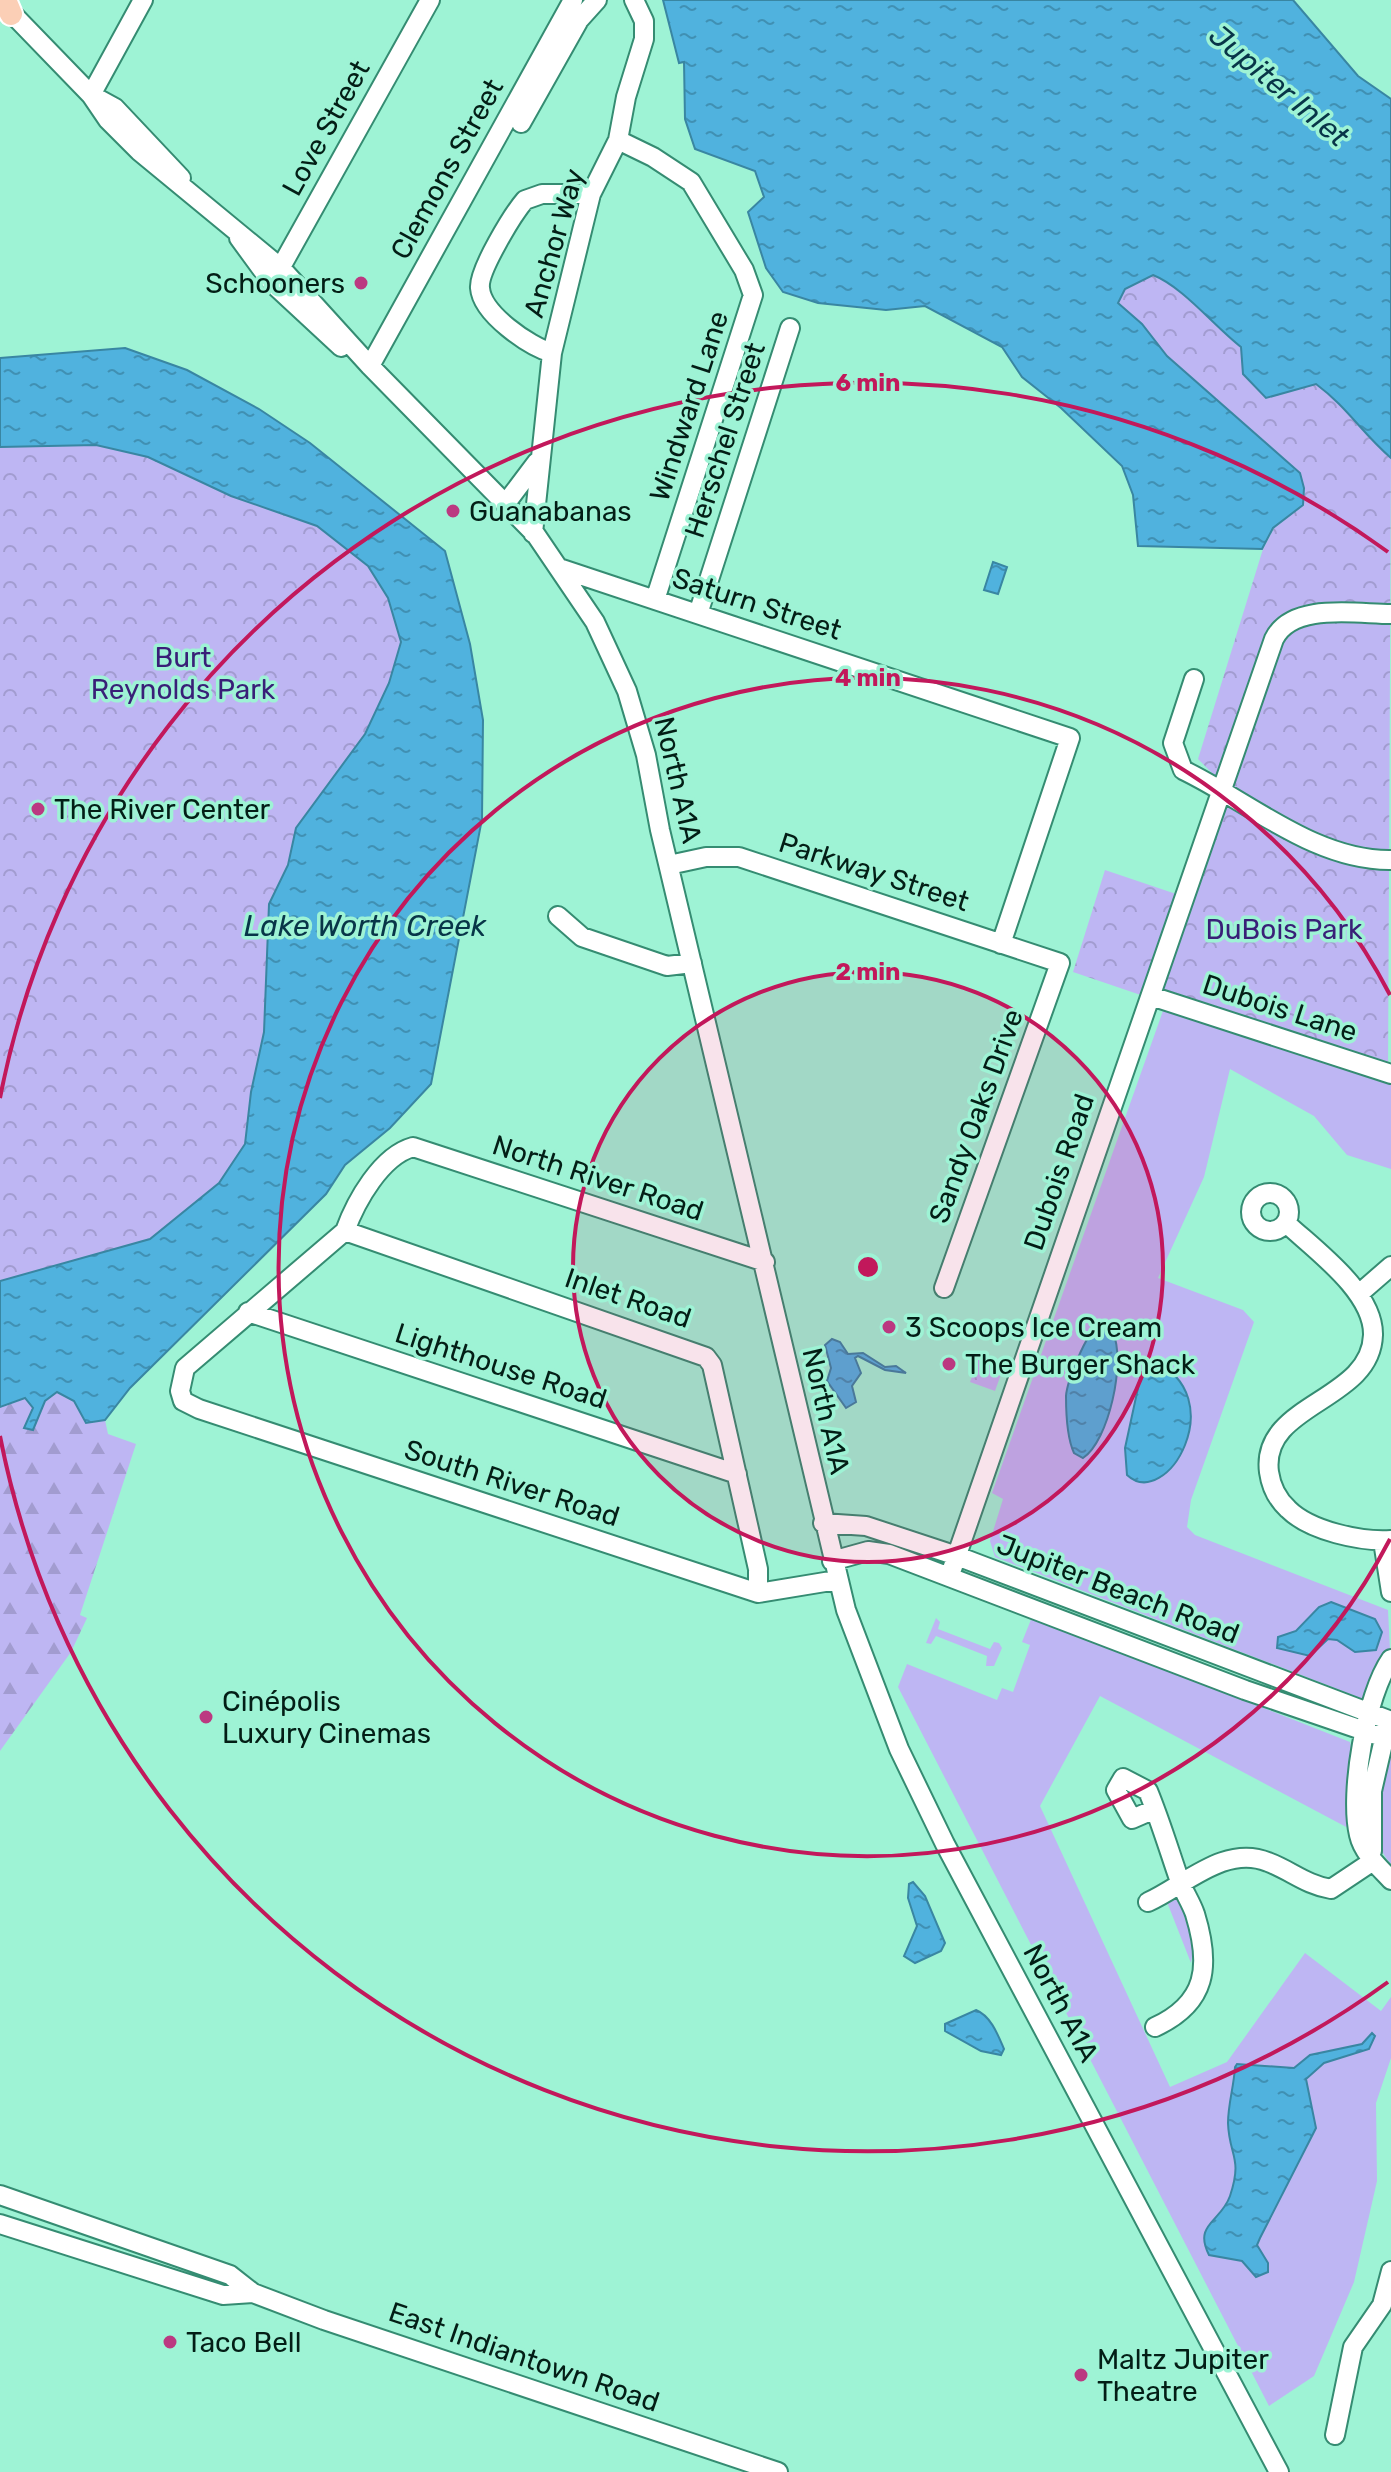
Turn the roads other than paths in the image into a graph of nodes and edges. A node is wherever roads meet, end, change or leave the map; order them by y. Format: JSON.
{"nodes":[{"id":1,"x":143,"y":0,"type":"edge"},
{"id":2,"x":430,"y":0,"type":"edge"},
{"id":3,"x":573,"y":0,"type":"edge"},
{"id":4,"x":597,"y":0,"type":"edge"},
{"id":5,"x":634,"y":0,"type":"edge"},
{"id":6,"x":3,"y":7,"type":"edge"},
{"id":7,"x":91,"y":95,"type":"junction"},
{"id":8,"x":521,"y":123,"type":"dead end"},
{"id":9,"x":618,"y":140,"type":"junction"},
{"id":10,"x":591,"y":194,"type":"junction"},
{"id":11,"x":276,"y":276,"type":"junction"},
{"id":12,"x":790,"y":328,"type":"dead end"},
{"id":13,"x":552,"y":353,"type":"junction"},
{"id":14,"x":370,"y":366,"type":"junction"},
{"id":15,"x":538,"y":460,"type":"junction"},
{"id":16,"x":506,"y":503,"type":"junction"},
{"id":17,"x":533,"y":533,"type":"junction"},
{"id":18,"x":562,"y":569,"type":"junction"},
{"id":19,"x":655,"y":600,"type":"junction"},
{"id":20,"x":698,"y":614,"type":"junction"},
{"id":21,"x":1391,"y":614,"type":"edge"},
{"id":22,"x":1194,"y":679,"type":"dead end"},
{"id":23,"x":1222,"y":788,"type":"junction"},
{"id":24,"x":1391,"y":860,"type":"edge"},
{"id":25,"x":669,"y":865,"type":"junction"},
{"id":26,"x":558,"y":916,"type":"dead end"},
{"id":27,"x":1001,"y":944,"type":"junction"},
{"id":28,"x":692,"y":963,"type":"junction"},
{"id":29,"x":1060,"y":963,"type":"joint"},
{"id":30,"x":1151,"y":996,"type":"junction"},
{"id":31,"x":1391,"y":1074,"type":"edge"},
{"id":32,"x":1286,"y":1223,"type":"dead end"},
{"id":33,"x":345,"y":1231,"type":"junction"},
{"id":34,"x":765,"y":1262,"type":"junction"},
{"id":35,"x":1391,"y":1266,"type":"edge"},
{"id":36,"x":944,"y":1288,"type":"dead end"},
{"id":37,"x":1360,"y":1293,"type":"junction"},
{"id":38,"x":248,"y":1312,"type":"junction"},
{"id":39,"x":737,"y":1474,"type":"junction"},
{"id":40,"x":823,"y":1523,"type":"junction"},
{"id":41,"x":1387,"y":1540,"type":"edge"},
{"id":42,"x":957,"y":1556,"type":"junction"},
{"id":43,"x":832,"y":1561,"type":"junction"},
{"id":44,"x":950,"y":1575,"type":"junction"},
{"id":45,"x":837,"y":1580,"type":"junction"},
{"id":46,"x":1391,"y":1592,"type":"edge"},
{"id":47,"x":758,"y":1593,"type":"junction"},
{"id":48,"x":1391,"y":1659,"type":"edge"},
{"id":49,"x":1368,"y":1723,"type":"junction"},
{"id":50,"x":1389,"y":1726,"type":"edge"},
{"id":51,"x":1155,"y":1809,"type":"dead end"},
{"id":52,"x":1373,"y":1861,"type":"junction"},
{"id":53,"x":1391,"y":1880,"type":"edge"},
{"id":54,"x":1179,"y":1881,"type":"junction"},
{"id":55,"x":1148,"y":1902,"type":"dead end"},
{"id":56,"x":1155,"y":2027,"type":"dead end"},
{"id":57,"x":0,"y":2195,"type":"edge"},
{"id":58,"x":0,"y":2224,"type":"edge"},
{"id":59,"x":1391,"y":2271,"type":"edge"},
{"id":60,"x":253,"y":2293,"type":"junction"},
{"id":61,"x":1335,"y":2435,"type":"dead end"},
{"id":62,"x":778,"y":2472,"type":"edge"},
{"id":63,"x":1279,"y":2472,"type":"edge"}],
"edges":[{"from":1,"to":7,"type":"street"},
{"from":2,"to":11,"type":"street","name":"Love Street"},
{"from":3,"to":14,"type":"street","name":"Clemons Street"},
{"from":4,"to":8,"type":"street"},
{"from":5,"to":9,"type":"street","name":"Anchor Way"},
{"from":6,"to":7,"type":"street","name":"North A1A"},
{"from":7,"to":11,"type":"street","name":"North A1A"},
{"from":9,"to":10,"type":"street","name":"Anchor Way"},
{"from":9,"to":19,"type":"street","name":"Windward Lane"},
{"from":10,"to":13,"type":"street","name":"Anchor Way"},
{"from":10,"to":13,"type":"street"},
{"from":11,"to":14,"type":"street","name":"North A1A"},
{"from":12,"to":20,"type":"street","name":"Herschel Street"},
{"from":13,"to":15,"type":"street","name":"Anchor Way"},
{"from":14,"to":16,"type":"street","name":"North A1A"},
{"from":15,"to":16,"type":"street","name":"Anchor Way"},
{"from":15,"to":17,"type":"street","name":"Anchor Way"},
{"from":16,"to":17,"type":"street","name":"North A1A"},
{"from":17,"to":18,"type":"street","name":"North A1A"},
{"from":18,"to":19,"type":"street","name":"Saturn Street"},
{"from":18,"to":25,"type":"street","name":"North A1A"},
{"from":19,"to":20,"type":"street","name":"Saturn Street"},
{"from":20,"to":27,"type":"street","name":"Saturn Street"},
{"from":21,"to":23,"type":"street","name":"Dubois Road"},
{"from":22,"to":23,"type":"street"},
{"from":23,"to":24,"type":"street"},
{"from":23,"to":30,"type":"street","name":"Dubois Road"},
{"from":25,"to":27,"type":"street","name":"Parkway Street"},
{"from":25,"to":28,"type":"street","name":"North A1A"},
{"from":26,"to":28,"type":"street"},
{"from":27,"to":29,"type":"street","name":"Parkway Street"},
{"from":28,"to":34,"type":"street","name":"North A1A"},
{"from":29,"to":36,"type":"street","name":"Sandy Oaks Drive"},
{"from":30,"to":31,"type":"street","name":"Dubois Lane"},
{"from":30,"to":42,"type":"street","name":"Dubois Road"},
{"from":32,"to":37,"type":"street"},
{"from":33,"to":34,"type":"street","name":"North River Road"},
{"from":33,"to":38,"type":"street"},
{"from":33,"to":39,"type":"street","name":"Inlet Road"},
{"from":34,"to":40,"type":"street","name":"North A1A"},
{"from":35,"to":37,"type":"street"},
{"from":37,"to":41,"type":"street"},
{"from":38,"to":39,"type":"street","name":"Lighthouse Road"},
{"from":38,"to":47,"type":"street","name":"South River Road"},
{"from":39,"to":47,"type":"street","name":"Inlet Road"},
{"from":40,"to":42,"type":"street","name":"Jupiter Beach Road"},
{"from":40,"to":43,"type":"street","name":"North A1A"},
{"from":41,"to":46,"type":"street"},
{"from":42,"to":44,"type":"street","name":"Dubois Road"},
{"from":42,"to":49,"type":"street","name":"Jupiter Beach Road"},
{"from":43,"to":44,"type":"street","name":"Jupiter Beach Road"},
{"from":43,"to":45,"type":"street","name":"North A1A"},
{"from":44,"to":49,"type":"street","name":"Jupiter Beach Road"},
{"from":45,"to":47,"type":"street","name":"South River Road"},
{"from":45,"to":63,"type":"street","name":"North A1A"},
{"from":48,"to":49,"type":"street"},
{"from":49,"to":50,"type":"street","name":"Jupiter Beach Road"},
{"from":49,"to":52,"type":"street"},
{"from":50,"to":52,"type":"street"},
{"from":51,"to":54,"type":"street"},
{"from":52,"to":53,"type":"street"},
{"from":52,"to":54,"type":"street"},
{"from":54,"to":55,"type":"street"},
{"from":54,"to":56,"type":"street"},
{"from":57,"to":60,"type":"street","name":"East Indiantown Road"},
{"from":58,"to":60,"type":"street","name":"East Indiantown Road"},
{"from":59,"to":61,"type":"street"},
{"from":60,"to":62,"type":"street","name":"East Indiantown Road"}]}
